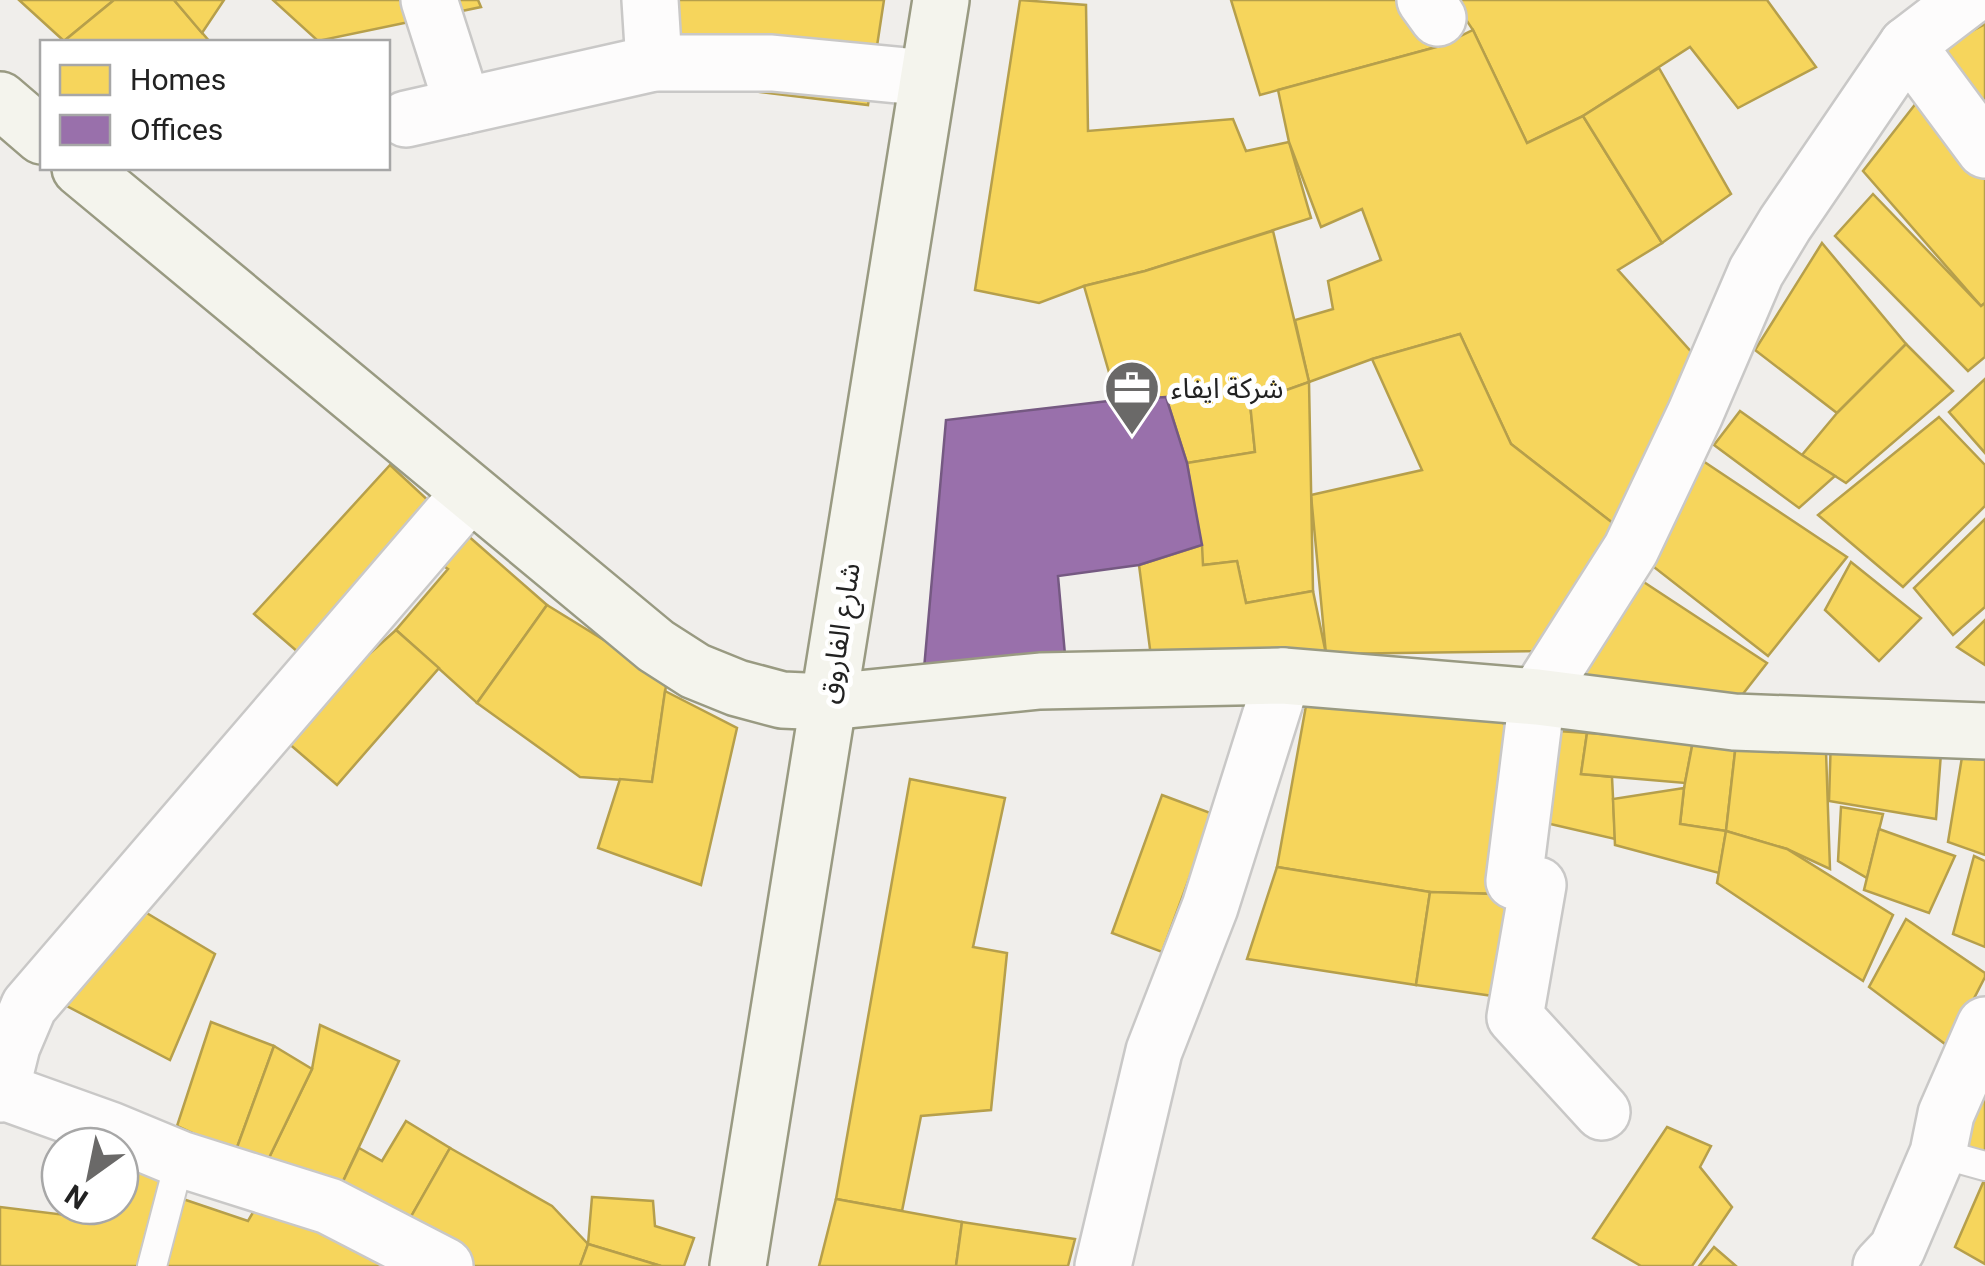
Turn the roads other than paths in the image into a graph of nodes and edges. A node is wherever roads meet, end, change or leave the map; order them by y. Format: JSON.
{"nodes":[{"id":1,"x":429,"y":0,"type":"edge"},
{"id":2,"x":650,"y":0,"type":"edge"},
{"id":3,"x":941,"y":0,"type":"edge"},
{"id":4,"x":1966,"y":0,"type":"edge"},
{"id":5,"x":1906,"y":45,"type":"junction"},
{"id":6,"x":654,"y":64,"type":"junction"},
{"id":7,"x":928,"y":78,"type":"junction"},
{"id":8,"x":0,"y":100,"type":"edge"},
{"id":9,"x":463,"y":106,"type":"junction"},
{"id":10,"x":406,"y":119,"type":"dead end"},
{"id":11,"x":40,"y":134,"type":"edge"},
{"id":12,"x":1985,"y":150,"type":"edge"},
{"id":13,"x":82,"y":170,"type":"edge"},
{"id":14,"x":470,"y":493,"type":"junction"},
{"id":15,"x":1283,"y":676,"type":"junction"},
{"id":16,"x":1537,"y":697,"type":"junction"},
{"id":17,"x":828,"y":702,"type":"junction"},
{"id":18,"x":1985,"y":732,"type":"edge"},
{"id":19,"x":1985,"y":1024,"type":"edge"},
{"id":20,"x":1,"y":1092,"type":"edge"},
{"id":21,"x":1602,"y":1112,"type":"dead end"},
{"id":22,"x":1962,"y":1159,"type":"edge"},
{"id":23,"x":180,"y":1160,"type":"junction"},
{"id":24,"x":411,"y":1258,"type":"edge"},
{"id":25,"x":152,"y":1266,"type":"edge"},
{"id":26,"x":738,"y":1266,"type":"edge"},
{"id":27,"x":1103,"y":1266,"type":"edge"},
{"id":28,"x":1882,"y":1266,"type":"edge"}],
"edges":[{"from":1,"to":9,"type":"street"},
{"from":2,"to":6,"type":"street"},
{"from":3,"to":7,"type":"main road","name":"شارع الفاروق"},
{"from":4,"to":5,"type":"street"},
{"from":5,"to":12,"type":"street"},
{"from":5,"to":16,"type":"street"},
{"from":6,"to":7,"type":"street"},
{"from":6,"to":9,"type":"street"},
{"from":7,"to":17,"type":"main road","name":"شارع الفاروق"},
{"from":8,"to":11,"type":"main road"},
{"from":9,"to":10,"type":"street"},
{"from":13,"to":14,"type":"main road"},
{"from":14,"to":17,"type":"main road"},
{"from":14,"to":20,"type":"street"},
{"from":15,"to":16,"type":"main road"},
{"from":15,"to":17,"type":"main road"},
{"from":15,"to":27,"type":"street"},
{"from":16,"to":18,"type":"main road"},
{"from":16,"to":21,"type":"street"},
{"from":17,"to":26,"type":"main road","name":"شارع الفاروق"},
{"from":19,"to":22,"type":"street"},
{"from":20,"to":23,"type":"street"},
{"from":22,"to":28,"type":"street"},
{"from":23,"to":24,"type":"street"},
{"from":23,"to":25,"type":"lane"}]}
